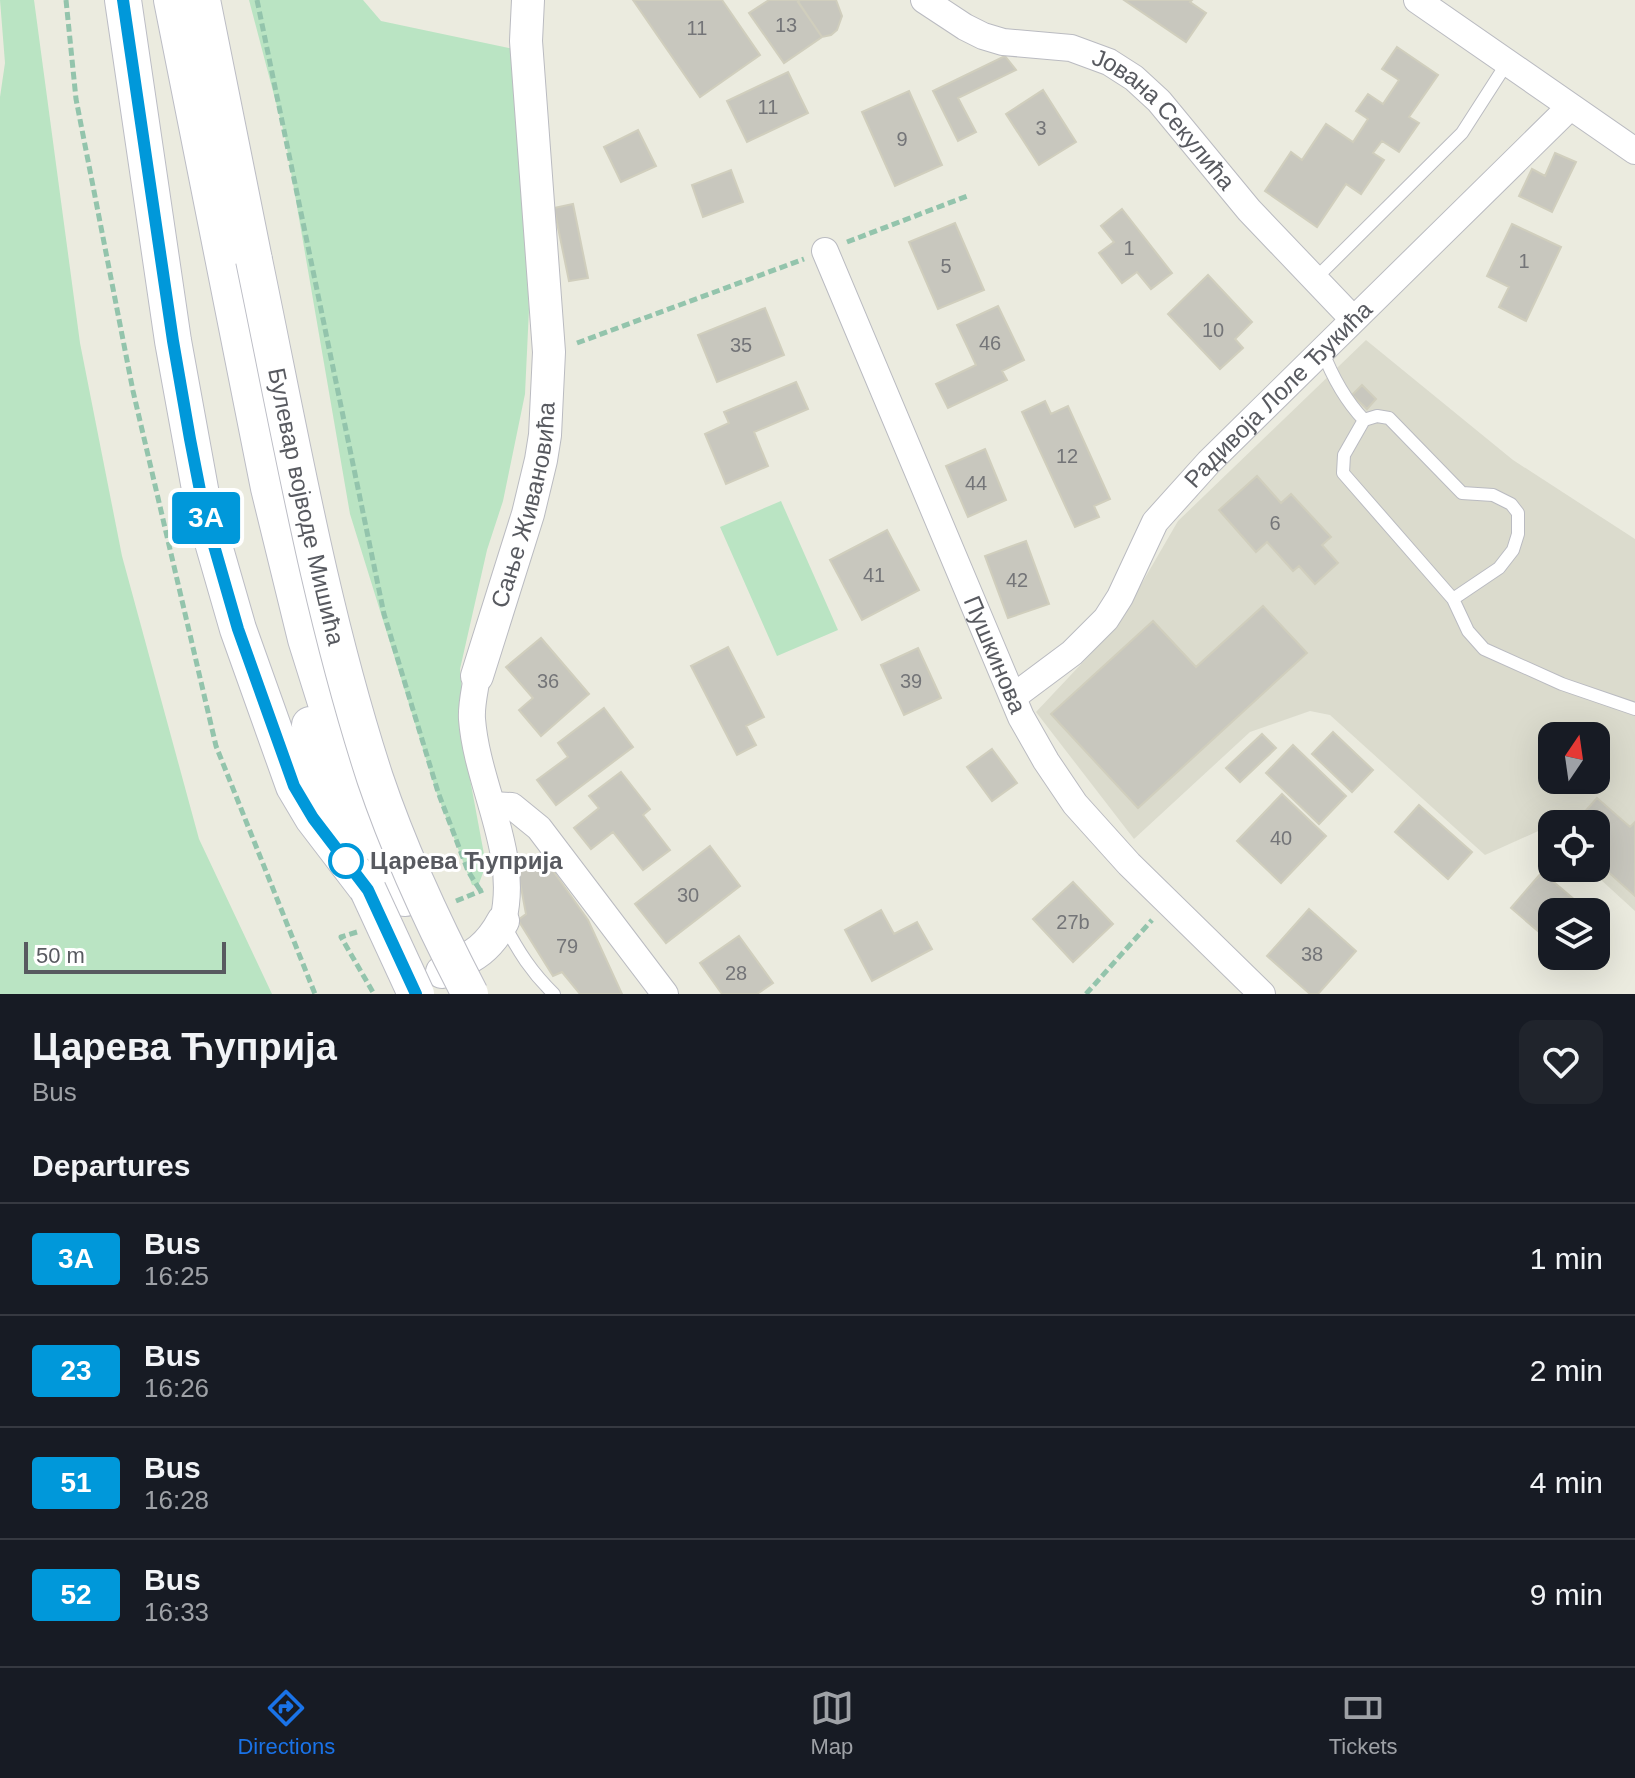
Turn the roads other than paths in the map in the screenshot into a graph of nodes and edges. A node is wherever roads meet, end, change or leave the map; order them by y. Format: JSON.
{"nodes":[{"id":1,"x":123,"y":0,"type":"edge"},
{"id":2,"x":154,"y":0,"type":"edge"},
{"id":3,"x":172,"y":0,"type":"edge"},
{"id":4,"x":202,"y":0,"type":"edge"},
{"id":5,"x":528,"y":0,"type":"edge"},
{"id":6,"x":924,"y":0,"type":"edge"},
{"id":7,"x":1417,"y":0,"type":"edge"},
{"id":8,"x":1507,"y":63,"type":"junction"},
{"id":9,"x":1570,"y":107,"type":"junction"},
{"id":10,"x":1635,"y":151,"type":"edge"},
{"id":11,"x":835,"y":247,"type":"road end"},
{"id":12,"x":1315,"y":279,"type":"junction"},
{"id":13,"x":1353,"y":319,"type":"junction"},
{"id":14,"x":1322,"y":350,"type":"junction"},
{"id":15,"x":1364,"y":420,"type":"junction"},
{"id":16,"x":1453,"y":599,"type":"junction"},
{"id":17,"x":477,"y":676,"type":"joint"},
{"id":18,"x":1013,"y":697,"type":"junction"},
{"id":19,"x":1635,"y":709,"type":"edge"},
{"id":20,"x":492,"y":805,"type":"junction"},
{"id":21,"x":368,"y":890,"type":"junction"},
{"id":22,"x":503,"y":921,"type":"junction"},
{"id":23,"x":423,"y":935,"type":"joint"},
{"id":24,"x":445,"y":988,"type":"edge"},
{"id":25,"x":554,"y":994,"type":"edge"},
{"id":26,"x":665,"y":994,"type":"edge"},
{"id":27,"x":1262,"y":994,"type":"edge"}],
"edges":[{"from":1,"to":21,"type":"main road"},
{"from":2,"to":21,"type":"main road","name":"Булевар војводе Мишића"},
{"from":3,"to":23,"type":"main road"},
{"from":4,"to":24,"type":"main road","name":"Булевар војводе Мишића","bridge":true},
{"from":5,"to":17,"type":"street","name":"Сање Живановића"},
{"from":6,"to":12,"type":"street","name":"Јована Секулића"},
{"from":7,"to":8,"type":"street"},
{"from":8,"to":9,"type":"street"},
{"from":8,"to":12,"type":"lane"},
{"from":9,"to":10,"type":"street"},
{"from":9,"to":13,"type":"street","name":"Радивоја Лоле Ђукића"},
{"from":11,"to":18,"type":"street","name":"Пушкинова"},
{"from":12,"to":13,"type":"street","name":"Јована Секулића"},
{"from":13,"to":14,"type":"street","name":"Радивоја Лоле Ђукића"},
{"from":14,"to":15,"type":"lane"},
{"from":14,"to":18,"type":"street","name":"Радивоја Лоле Ђукића"},
{"from":15,"to":16,"type":"lane"},
{"from":15,"to":16,"type":"lane"},
{"from":16,"to":19,"type":"lane"},
{"from":17,"to":20,"type":"street","name":"Сање Живановића"},
{"from":18,"to":27,"type":"street","name":"Пушкинова"},
{"from":20,"to":22,"type":"street","name":"Сање Живановића"},
{"from":20,"to":26,"type":"street"},
{"from":21,"to":24,"type":"main road","name":"Булевар војводе Мишића","bridge":true},
{"from":22,"to":24,"type":"street"},
{"from":22,"to":25,"type":"lane"},
{"from":23,"to":24,"type":"street"}]}
